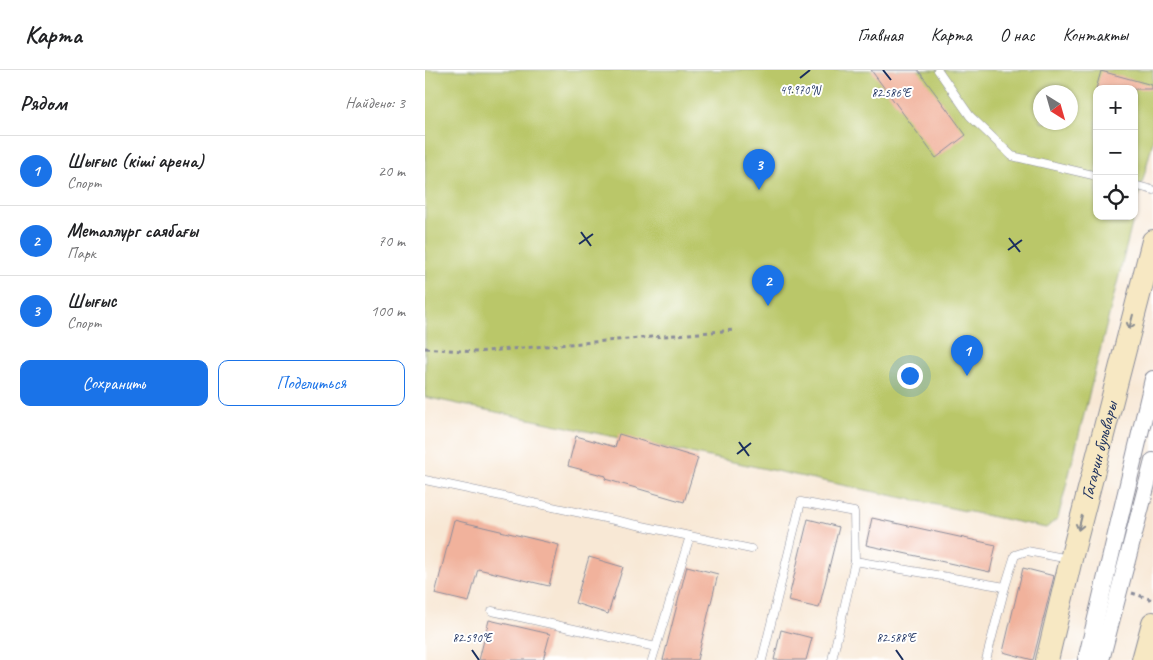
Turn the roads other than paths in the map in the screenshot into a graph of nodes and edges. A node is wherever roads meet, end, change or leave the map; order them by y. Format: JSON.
{"nodes":[{"id":1,"x":937,"y":70,"type":"edge"},
{"id":2,"x":1093,"y":175,"type":"edge"},
{"id":3,"x":1138,"y":186,"type":"edge"},
{"id":4,"x":1153,"y":190,"type":"edge"},
{"id":5,"x":1153,"y":241,"type":"edge"},
{"id":6,"x":1153,"y":378,"type":"edge"},
{"id":7,"x":1151,"y":398,"type":"edge"},
{"id":8,"x":1153,"y":461,"type":"edge"},
{"id":9,"x":425,"y":480,"type":"edge"},
{"id":10,"x":690,"y":536,"type":"junction"},
{"id":11,"x":751,"y":549,"type":"dead end"},
{"id":12,"x":1071,"y":559,"type":"junction"},
{"id":13,"x":855,"y":561,"type":"junction"},
{"id":14,"x":1005,"y":587,"type":"junction"},
{"id":15,"x":492,"y":611,"type":"dead end"},
{"id":16,"x":1152,"y":628,"type":"edge"},
{"id":17,"x":656,"y":647,"type":"junction"},
{"id":18,"x":652,"y":660,"type":"edge"},
{"id":19,"x":763,"y":660,"type":"edge"},
{"id":20,"x":832,"y":660,"type":"edge"},
{"id":21,"x":987,"y":660,"type":"edge"},
{"id":22,"x":1047,"y":660,"type":"edge"},
{"id":23,"x":1086,"y":660,"type":"edge"},
{"id":24,"x":1101,"y":660,"type":"edge"},
{"id":25,"x":1143,"y":660,"type":"edge"}],
"edges":[{"from":1,"to":2,"type":"lane"},
{"from":3,"to":4,"type":"lane"},
{"from":5,"to":12,"type":"main road","name":"Гагарин бульвары","one_way":true},
{"from":6,"to":7,"type":"street"},
{"from":7,"to":23,"type":"street"},
{"from":8,"to":24,"type":"street"},
{"from":9,"to":10,"type":"lane"},
{"from":10,"to":11,"type":"lane"},
{"from":10,"to":17,"type":"lane"},
{"from":12,"to":14,"type":"lane"},
{"from":12,"to":22,"type":"main road","name":"Гагарин бульвары"},
{"from":13,"to":14,"type":"lane"},
{"from":13,"to":19,"type":"lane"},
{"from":13,"to":20,"type":"lane"},
{"from":14,"to":21,"type":"lane"},
{"from":15,"to":17,"type":"lane"},
{"from":16,"to":25,"type":"main road"},
{"from":17,"to":18,"type":"lane"}]}
